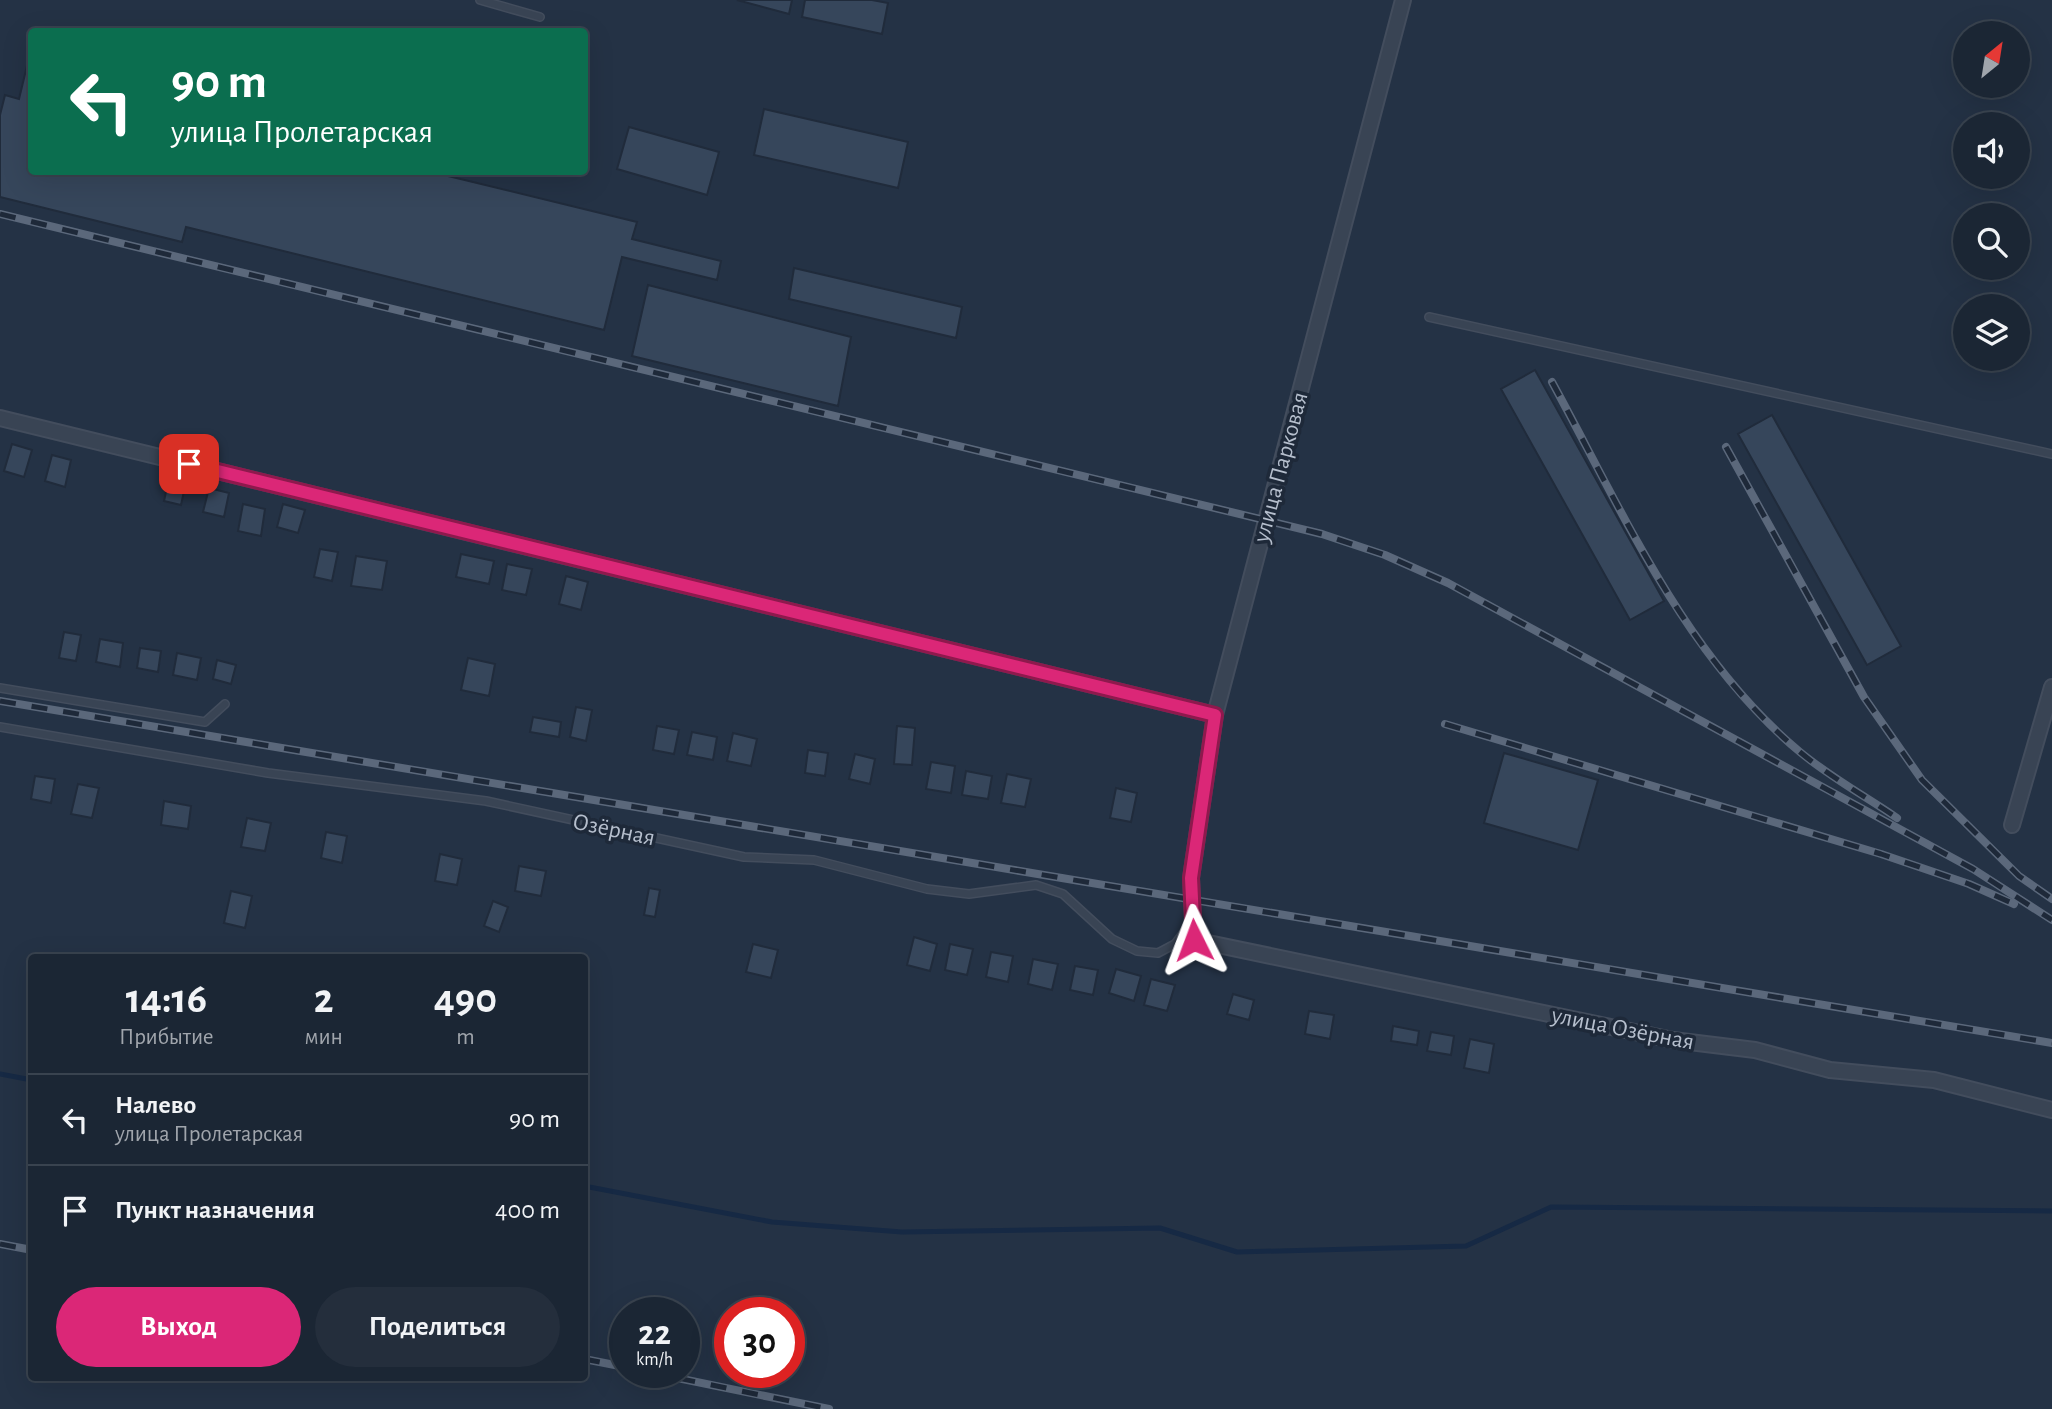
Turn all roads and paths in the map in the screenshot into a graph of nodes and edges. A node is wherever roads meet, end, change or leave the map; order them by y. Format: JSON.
{"nodes":[{"id":1,"x":480,"y":0,"type":"edge"},
{"id":2,"x":1403,"y":0,"type":"edge"},
{"id":3,"x":540,"y":17,"type":"dead end"},
{"id":4,"x":1429,"y":317,"type":"dead end"},
{"id":5,"x":0,"y":418,"type":"edge"},
{"id":6,"x":2052,"y":454,"type":"edge"},
{"id":7,"x":2052,"y":687,"type":"edge"},
{"id":8,"x":0,"y":688,"type":"edge"},
{"id":9,"x":225,"y":704,"type":"dead end"},
{"id":10,"x":1215,"y":715,"type":"junction"},
{"id":11,"x":0,"y":727,"type":"edge"},
{"id":12,"x":2012,"y":825,"type":"dead end"},
{"id":13,"x":1193,"y":920,"type":"junction"},
{"id":14,"x":1194,"y":940,"type":"joint"},
{"id":15,"x":2052,"y":1110,"type":"edge"}],
"edges":[{"from":1,"to":3,"type":"lane"},
{"from":2,"to":10,"type":"street","name":"улица Парковая"},
{"from":4,"to":6,"type":"lane"},
{"from":5,"to":10,"type":"street"},
{"from":7,"to":12,"type":"street"},
{"from":8,"to":9,"type":"lane"},
{"from":10,"to":13,"type":"street","name":"улица Парковая"},
{"from":11,"to":13,"type":"lane","name":"Озёрная"},
{"from":13,"to":14,"type":"street","name":"улица Парковая"},
{"from":14,"to":15,"type":"street","name":"улица Озёрная"}]}
